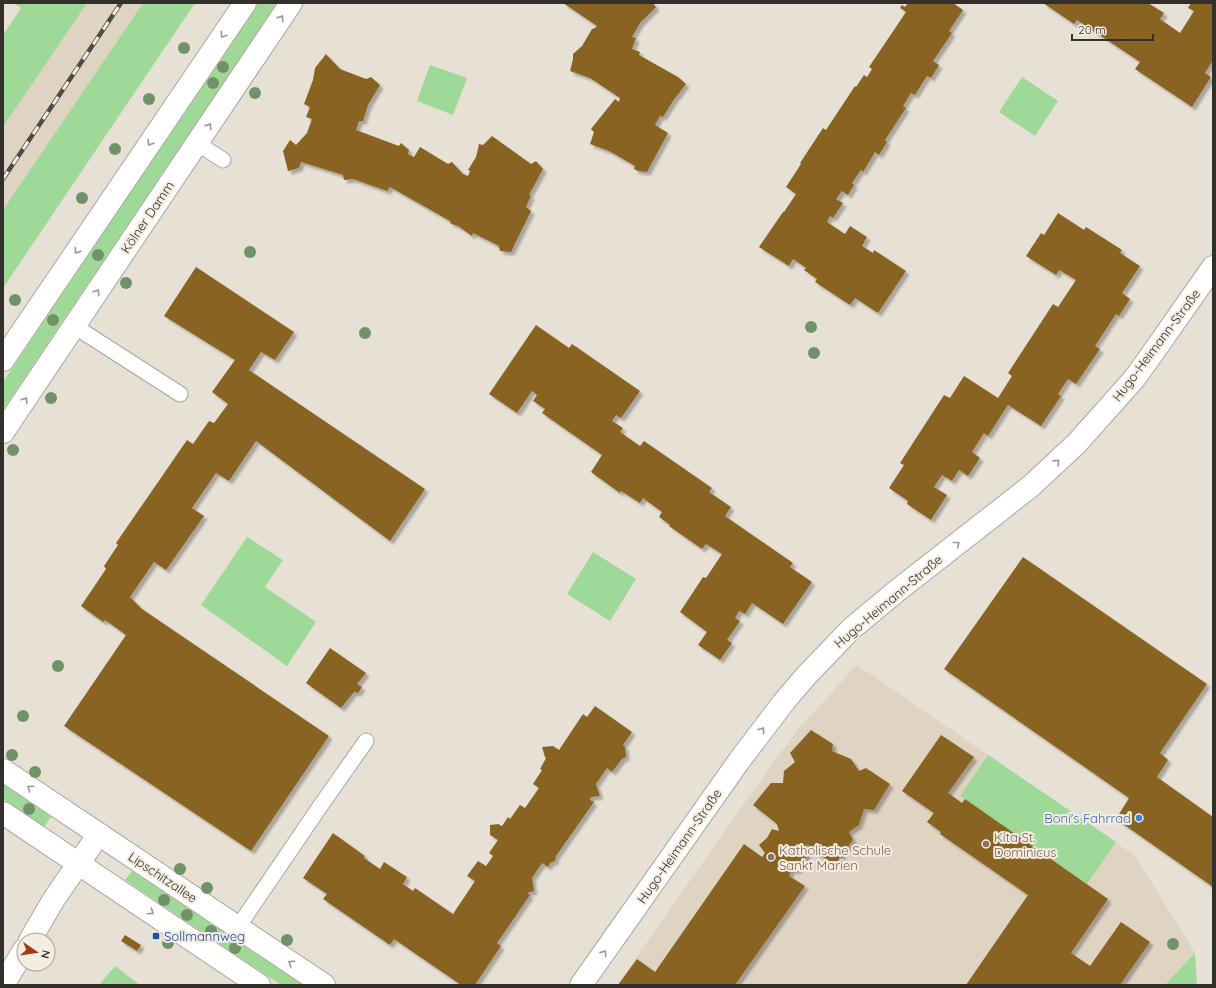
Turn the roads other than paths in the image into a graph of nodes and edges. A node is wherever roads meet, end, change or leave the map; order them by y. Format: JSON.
{"nodes":[{"id":1,"x":245,"y":3,"type":"edge"},
{"id":2,"x":291,"y":3,"type":"edge"},
{"id":3,"x":197,"y":143,"type":"junction"},
{"id":4,"x":223,"y":160,"type":"dead end"},
{"id":5,"x":1213,"y":267,"type":"edge"},
{"id":6,"x":74,"y":326,"type":"junction"},
{"id":7,"x":3,"y":360,"type":"edge"},
{"id":8,"x":180,"y":394,"type":"dead end"},
{"id":9,"x":3,"y":432,"type":"edge"},
{"id":10,"x":366,"y":741,"type":"dead end"},
{"id":11,"x":3,"y":770,"type":"edge"},
{"id":12,"x":3,"y":813,"type":"edge"},
{"id":13,"x":99,"y":834,"type":"junction"},
{"id":14,"x":78,"y":864,"type":"junction"},
{"id":15,"x":238,"y":927,"type":"junction"},
{"id":16,"x":35,"y":932,"type":"edge"},
{"id":17,"x":16,"y":963,"type":"edge"},
{"id":18,"x":3,"y":985,"type":"edge"},
{"id":19,"x":259,"y":985,"type":"edge"},
{"id":20,"x":324,"y":985,"type":"edge"},
{"id":21,"x":581,"y":985,"type":"edge"}],
"edges":[{"from":1,"to":7,"type":"street","one_way":true},
{"from":3,"to":2,"type":"street","name":"Kölner Damm","one_way":true},
{"from":3,"to":4,"type":"lane"},
{"from":6,"to":3,"type":"street","name":"Kölner Damm","one_way":true},
{"from":21,"to":5,"type":"street","name":"Hugo-Heimann-Straße","one_way":true},
{"from":6,"to":8,"type":"lane"},
{"from":9,"to":6,"type":"street","name":"Kölner Damm","one_way":true},
{"from":10,"to":15,"type":"lane"},
{"from":13,"to":11,"type":"street","name":"Lipschitzallee","one_way":true},
{"from":12,"to":14,"type":"street"},
{"from":13,"to":14,"type":"street"},
{"from":13,"to":15,"type":"street","name":"Lipschitzallee"},
{"from":14,"to":16,"type":"street"},
{"from":14,"to":19,"type":"street","one_way":true},
{"from":20,"to":15,"type":"street","name":"Lipschitzallee","one_way":true},
{"from":17,"to":18,"type":"street"}]}
